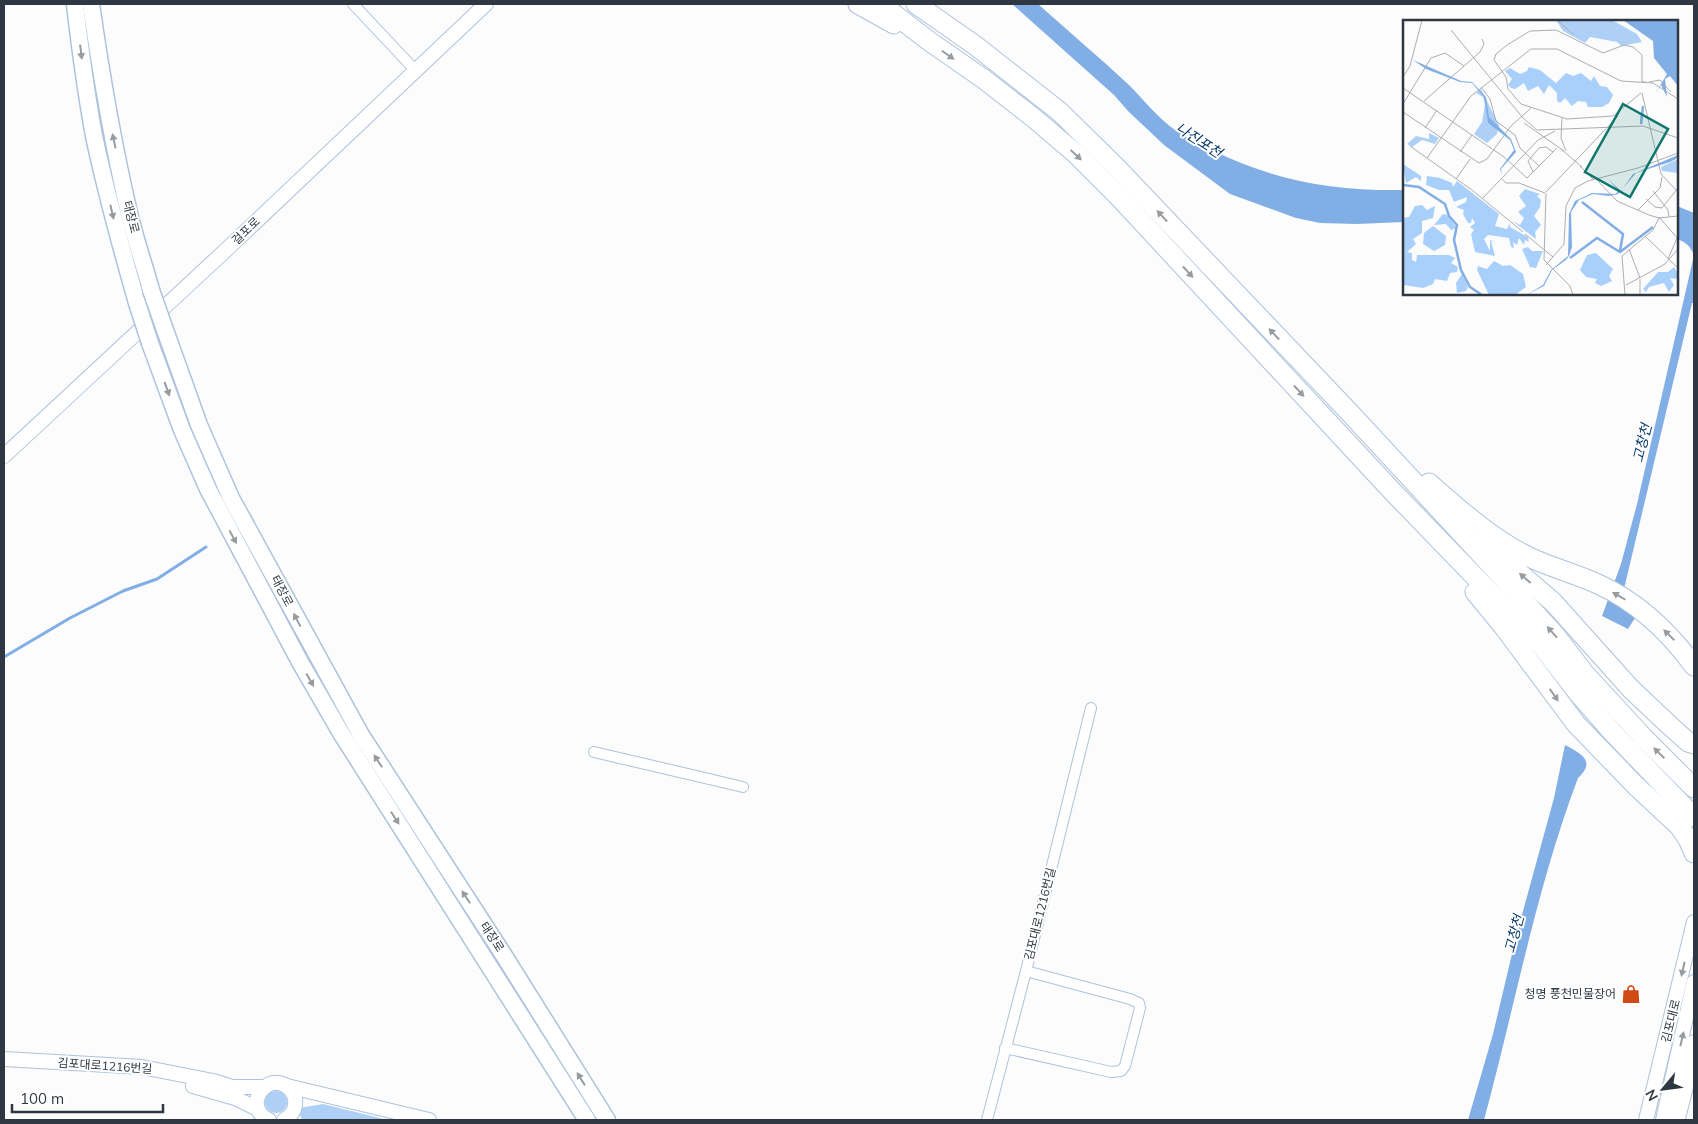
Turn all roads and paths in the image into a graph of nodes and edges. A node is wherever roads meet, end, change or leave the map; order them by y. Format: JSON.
{"nodes":[{"id":1,"x":75,"y":4,"type":"edge"},
{"id":2,"x":91,"y":4,"type":"edge"},
{"id":3,"x":353,"y":4,"type":"edge"},
{"id":4,"x":486,"y":4,"type":"edge"},
{"id":5,"x":858,"y":4,"type":"edge"},
{"id":6,"x":882,"y":4,"type":"edge"},
{"id":7,"x":916,"y":4,"type":"edge"},
{"id":8,"x":930,"y":4,"type":"edge"},
{"id":9,"x":929,"y":41,"type":"junction"},
{"id":10,"x":976,"y":46,"type":"junction"},
{"id":11,"x":416,"y":71,"type":"junction"},
{"id":12,"x":1351,"y":414,"type":"junction"},
{"id":13,"x":4,"y":456,"type":"edge"},
{"id":14,"x":1406,"y":474,"type":"junction"},
{"id":15,"x":1694,"y":666,"type":"edge"},
{"id":16,"x":1091,"y":708,"type":"dead end"},
{"id":17,"x":1694,"y":744,"type":"edge"},
{"id":18,"x":594,"y":752,"type":"dead end"},
{"id":19,"x":743,"y":787,"type":"dead end"},
{"id":20,"x":1694,"y":788,"type":"edge"},
{"id":21,"x":1688,"y":820,"type":"edge"},
{"id":22,"x":1694,"y":853,"type":"edge"},
{"id":23,"x":1694,"y":922,"type":"edge"},
{"id":24,"x":1026,"y":972,"type":"junction"},
{"id":25,"x":1694,"y":982,"type":"edge"},
{"id":26,"x":1694,"y":1045,"type":"edge"},
{"id":27,"x":1005,"y":1048,"type":"junction"},
{"id":28,"x":4,"y":1059,"type":"edge"},
{"id":29,"x":4,"y":1066,"type":"edge"},
{"id":30,"x":1694,"y":1080,"type":"edge"},
{"id":31,"x":287,"y":1086,"type":"junction"},
{"id":32,"x":264,"y":1087,"type":"junction"},
{"id":33,"x":314,"y":1094,"type":"junction"},
{"id":34,"x":258,"y":1109,"type":"junction"},
{"id":35,"x":291,"y":1115,"type":"edge"},
{"id":36,"x":269,"y":1120,"type":"edge"},
{"id":37,"x":428,"y":1120,"type":"edge"},
{"id":38,"x":587,"y":1120,"type":"edge"},
{"id":39,"x":607,"y":1120,"type":"edge"},
{"id":40,"x":987,"y":1120,"type":"edge"},
{"id":41,"x":1646,"y":1120,"type":"edge"},
{"id":42,"x":1663,"y":1120,"type":"edge"},
{"id":43,"x":1676,"y":1120,"type":"edge"},
{"id":44,"x":1684,"y":1120,"type":"edge"}],
"edges":[{"from":1,"to":38,"type":"main road","name":"태장로","one_way":true,"bridge":true},
{"from":39,"to":2,"type":"main road","name":"태장로","one_way":true,"bridge":true},
{"from":3,"to":11,"type":"street"},
{"from":4,"to":11,"type":"street","name":"걸포로"},
{"from":5,"to":9,"type":"highway"},
{"from":6,"to":9,"type":"highway"},
{"from":7,"to":10,"type":"highway"},
{"from":8,"to":10,"type":"highway"},
{"from":9,"to":21,"type":"highway","one_way":true},
{"from":12,"to":10,"type":"highway","one_way":true},
{"from":11,"to":13,"type":"street","name":"걸포로"},
{"from":12,"to":14,"type":"highway"},
{"from":15,"to":12,"type":"highway","one_way":true},
{"from":17,"to":14,"type":"highway","one_way":true},
{"from":20,"to":14,"type":"highway","one_way":true},
{"from":16,"to":24,"type":"street","name":"김포대로1216번길"},
{"from":18,"to":19,"type":"street"},
{"from":21,"to":22,"type":"highway"},
{"from":23,"to":41,"type":"street","name":"김포대로","one_way":true},
{"from":24,"to":27,"type":"street","name":"김포대로1216번길"},
{"from":24,"to":27,"type":"street"},
{"from":42,"to":25,"type":"street","name":"김포대로","one_way":true},
{"from":26,"to":43,"type":"highway"},
{"from":27,"to":40,"type":"street","name":"김포대로1216번길"},
{"from":28,"to":32,"type":"street","name":"김포대로1216번길"},
{"from":29,"to":34,"type":"street","name":"김포대로1216번길"},
{"from":30,"to":44,"type":"highway"},
{"from":31,"to":32,"type":"street","name":"김포대로1216번길"},
{"from":31,"to":33,"type":"street"},
{"from":31,"to":35,"type":"street"},
{"from":32,"to":34,"type":"street"},
{"from":33,"to":35,"type":"street"},
{"from":33,"to":37,"type":"street"},
{"from":34,"to":36,"type":"street","name":"김포대로1216번길"}]}
